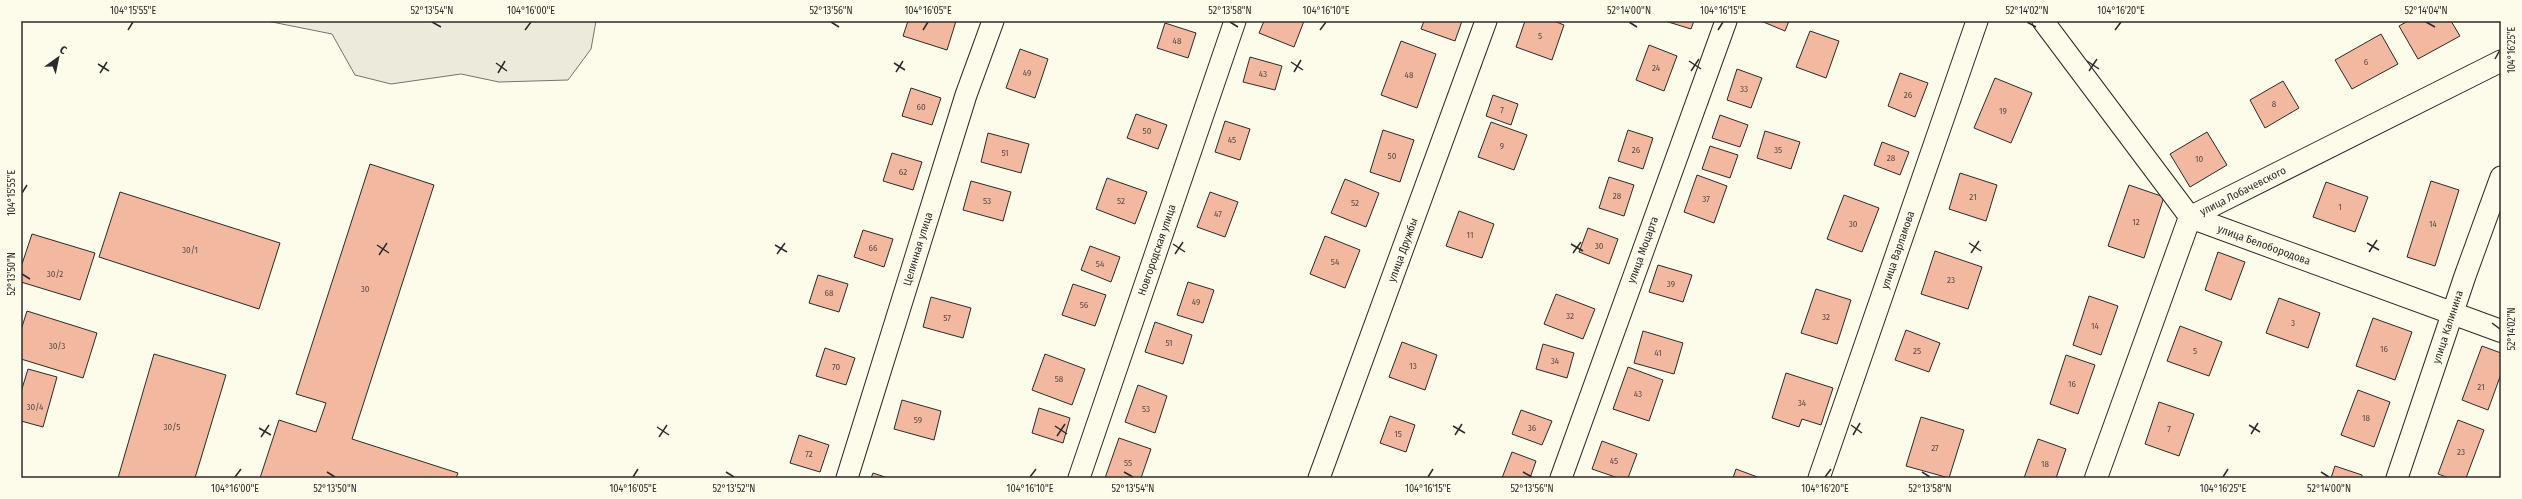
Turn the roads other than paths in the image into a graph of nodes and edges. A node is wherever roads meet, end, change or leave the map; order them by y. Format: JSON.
{"nodes":[{"id":1,"x":993,"y":21,"type":"edge"},
{"id":2,"x":1235,"y":21,"type":"edge"},
{"id":3,"x":1486,"y":21,"type":"edge"},
{"id":4,"x":1726,"y":21,"type":"edge"},
{"id":5,"x":1977,"y":21,"type":"edge"},
{"id":6,"x":2043,"y":21,"type":"edge"},
{"id":7,"x":2501,"y":61,"type":"edge"},
{"id":8,"x":2501,"y":177,"type":"edge"},
{"id":9,"x":2190,"y":217,"type":"junction"},
{"id":10,"x":2452,"y":313,"type":"junction"},
{"id":11,"x":2501,"y":331,"type":"edge"},
{"id":12,"x":847,"y":478,"type":"edge"},
{"id":13,"x":1079,"y":478,"type":"edge"},
{"id":14,"x":1319,"y":478,"type":"edge"},
{"id":15,"x":1561,"y":478,"type":"edge"},
{"id":16,"x":1819,"y":478,"type":"edge"},
{"id":17,"x":2096,"y":478,"type":"edge"},
{"id":18,"x":2397,"y":478,"type":"edge"}],
"edges":[{"from":1,"to":12,"type":"street","name":"Целинная улица"},
{"from":2,"to":13,"type":"street","name":"Новгородская улица"},
{"from":3,"to":14,"type":"street","name":"улица Дружбы"},
{"from":4,"to":15,"type":"street","name":"улица Моцарта"},
{"from":5,"to":16,"type":"street","name":"улица Варламова"},
{"from":6,"to":9,"type":"street"},
{"from":7,"to":9,"type":"street","name":"улица Лобачевского"},
{"from":8,"to":10,"type":"street","name":"улица Калинина"},
{"from":9,"to":10,"type":"street","name":"улица Белобородова"},
{"from":9,"to":17,"type":"street","name":"улица Лобачевского"},
{"from":10,"to":11,"type":"street","name":"улица Белобородова"},
{"from":10,"to":18,"type":"street","name":"улица Калинина"}]}
